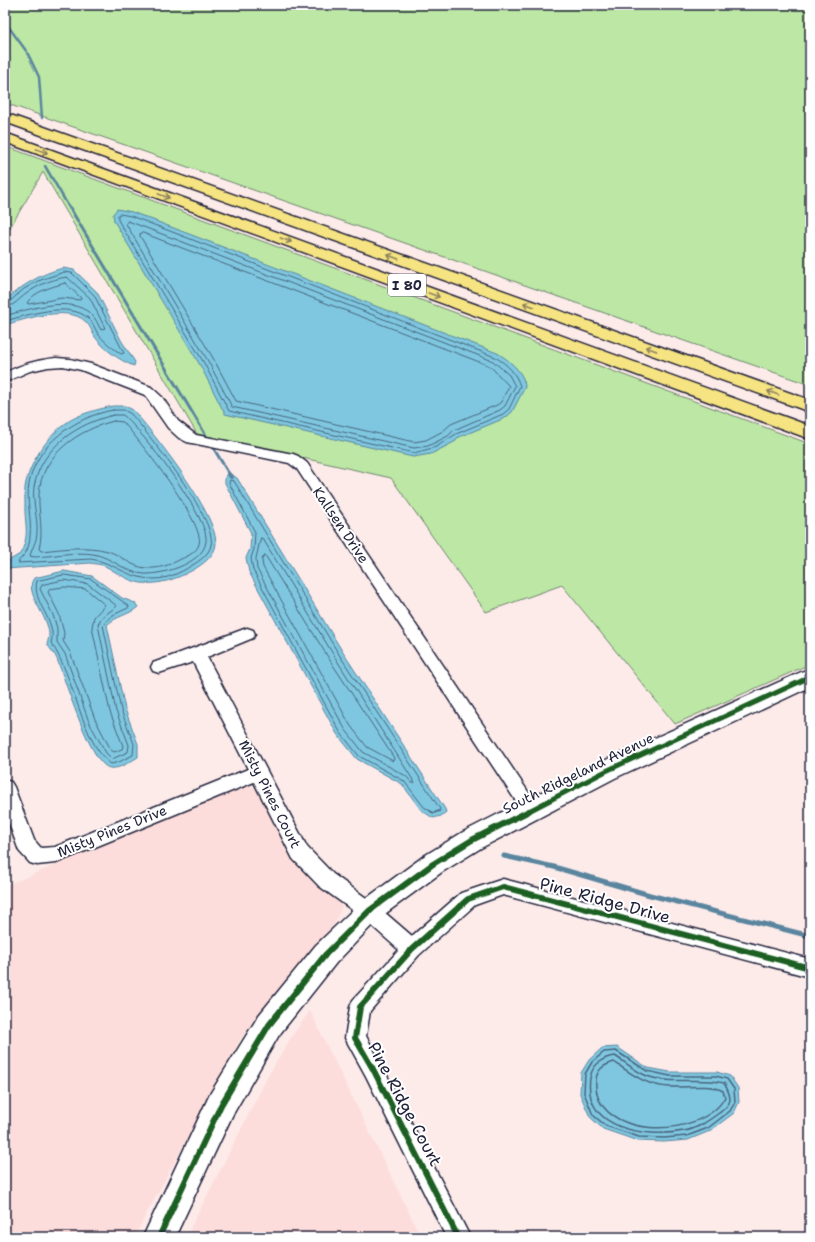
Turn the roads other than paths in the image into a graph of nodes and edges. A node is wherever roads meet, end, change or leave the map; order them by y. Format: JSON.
{"nodes":[{"id":1,"x":5,"y":117,"type":"edge"},
{"id":2,"x":5,"y":137,"type":"edge"},
{"id":3,"x":5,"y":378,"type":"edge"},
{"id":4,"x":810,"y":406,"type":"edge"},
{"id":5,"x":810,"y":433,"type":"edge"},
{"id":6,"x":247,"y":634,"type":"dead end"},
{"id":7,"x":197,"y":654,"type":"junction"},
{"id":8,"x":159,"y":667,"type":"dead end"},
{"id":9,"x":810,"y":677,"type":"edge"},
{"id":10,"x":259,"y":772,"type":"junction"},
{"id":11,"x":5,"y":787,"type":"edge"},
{"id":12,"x":531,"y":810,"type":"junction"},
{"id":13,"x":369,"y":911,"type":"junction"},
{"id":14,"x":412,"y":949,"type":"junction"},
{"id":15,"x":810,"y":968,"type":"edge"},
{"id":16,"x":159,"y":1237,"type":"edge"},
{"id":17,"x":458,"y":1237,"type":"edge"}],
"edges":[{"from":4,"to":1,"type":"highway","number":"I 80","one_way":true},
{"from":2,"to":5,"type":"highway","number":"I 80","one_way":true},
{"from":3,"to":12,"type":"street","name":"Kallsen Drive"},
{"from":6,"to":7,"type":"street"},
{"from":7,"to":8,"type":"street"},
{"from":7,"to":10,"type":"street","name":"Misty Pines Court"},
{"from":9,"to":12,"type":"street","name":"South Ridgeland Avenue"},
{"from":10,"to":11,"type":"street","name":"Misty Pines Drive"},
{"from":10,"to":13,"type":"street","name":"Misty Pines Court"},
{"from":12,"to":13,"type":"street","name":"South Ridgeland Avenue"},
{"from":13,"to":14,"type":"street"},
{"from":13,"to":16,"type":"street","name":"South Ridgeland Avenue"},
{"from":14,"to":15,"type":"street","name":"Pine Ridge Drive"},
{"from":14,"to":17,"type":"street","name":"Pine Ridge Court"}]}
